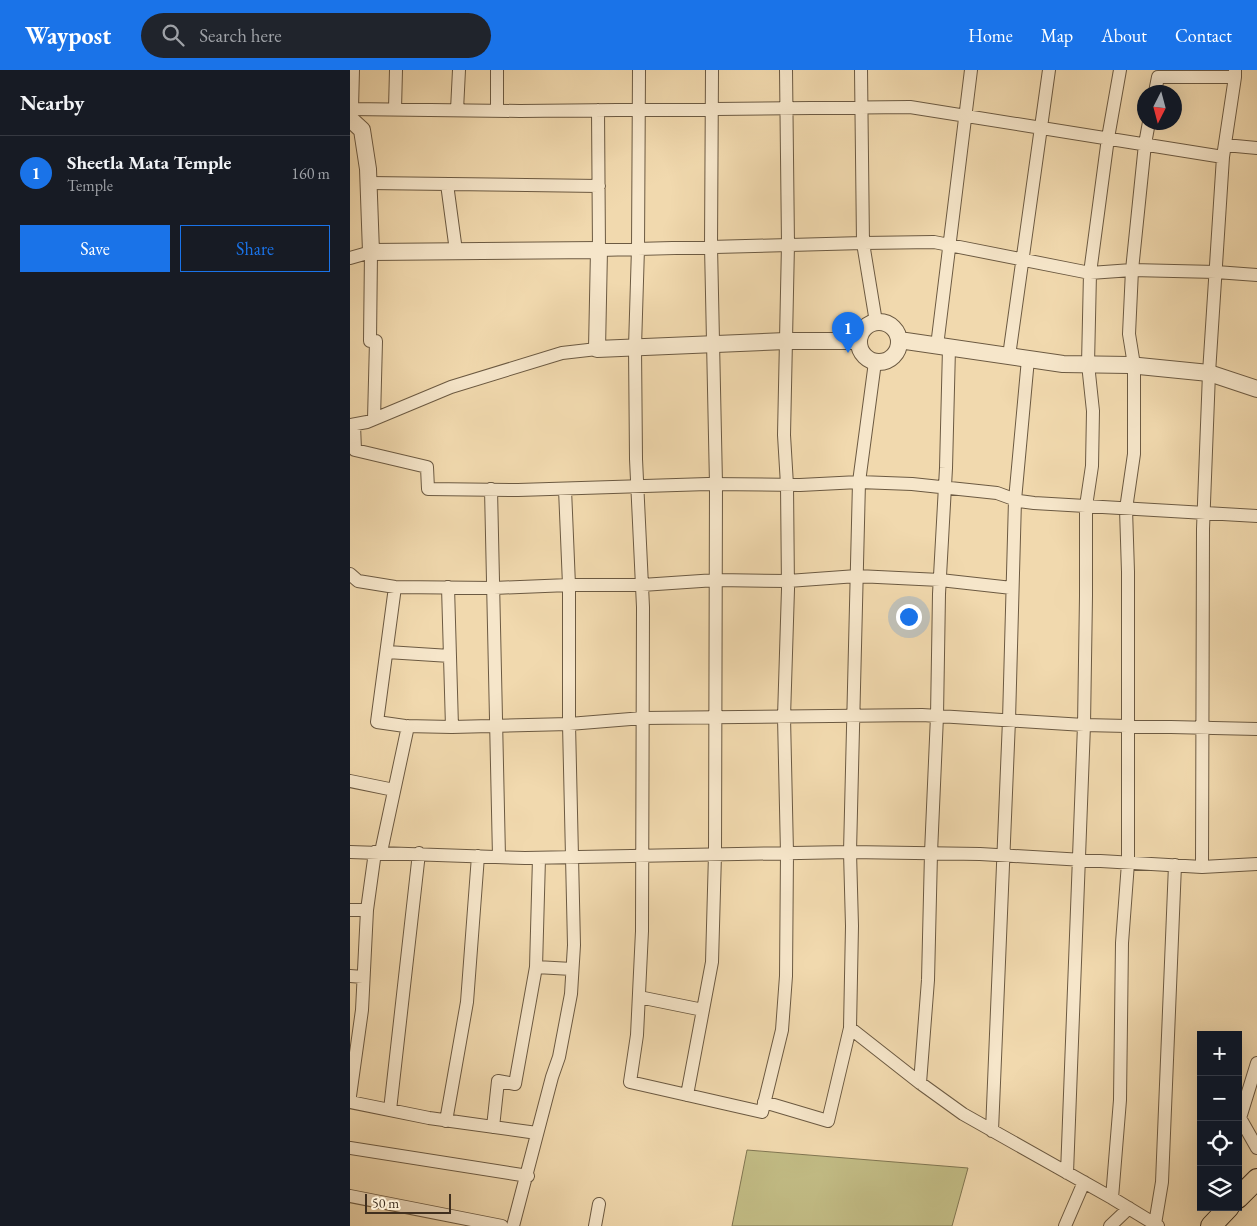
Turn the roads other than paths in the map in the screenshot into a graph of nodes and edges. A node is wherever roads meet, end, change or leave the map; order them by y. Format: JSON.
{"nodes":[{"id":1,"x":354,"y":70,"type":"edge"},
{"id":2,"x":396,"y":70,"type":"edge"},
{"id":3,"x":459,"y":70,"type":"edge"},
{"id":4,"x":497,"y":70,"type":"edge"},
{"id":5,"x":639,"y":70,"type":"edge"},
{"id":6,"x":712,"y":70,"type":"edge"},
{"id":7,"x":786,"y":70,"type":"edge"},
{"id":8,"x":861,"y":70,"type":"edge"},
{"id":9,"x":971,"y":70,"type":"edge"},
{"id":10,"x":1049,"y":70,"type":"edge"},
{"id":11,"x":1120,"y":70,"type":"edge"},
{"id":12,"x":1235,"y":74,"type":"edge"},
{"id":13,"x":1156,"y":85,"type":"edge"},
{"id":14,"x":862,"y":108,"type":"junction"},
{"id":15,"x":394,"y":109,"type":"junction"},
{"id":16,"x":712,"y":109,"type":"junction"},
{"id":17,"x":786,"y":109,"type":"junction"},
{"id":18,"x":457,"y":110,"type":"junction"},
{"id":19,"x":598,"y":110,"type":"junction"},
{"id":20,"x":638,"y":110,"type":"junction"},
{"id":21,"x":496,"y":111,"type":"junction"},
{"id":22,"x":351,"y":112,"type":"edge"},
{"id":23,"x":966,"y":116,"type":"junction"},
{"id":24,"x":1042,"y":128,"type":"junction"},
{"id":25,"x":1148,"y":130,"type":"edge"},
{"id":26,"x":1108,"y":138,"type":"junction"},
{"id":27,"x":1145,"y":144,"type":"junction"},
{"id":28,"x":1257,"y":148,"type":"edge"},
{"id":29,"x":1224,"y":151,"type":"junction"},
{"id":30,"x":369,"y":183,"type":"junction"},
{"id":31,"x":447,"y":184,"type":"junction"},
{"id":32,"x":599,"y":186,"type":"junction"},
{"id":33,"x":863,"y":243,"type":"junction"},
{"id":34,"x":788,"y":244,"type":"junction"},
{"id":35,"x":711,"y":246,"type":"junction"},
{"id":36,"x":950,"y":246,"type":"junction"},
{"id":37,"x":638,"y":248,"type":"junction"},
{"id":38,"x":599,"y":250,"type":"junction"},
{"id":39,"x":456,"y":251,"type":"junction"},
{"id":40,"x":371,"y":252,"type":"junction"},
{"id":41,"x":350,"y":258,"type":"edge"},
{"id":42,"x":1023,"y":260,"type":"junction"},
{"id":43,"x":1132,"y":270,"type":"junction"},
{"id":44,"x":1090,"y":272,"type":"junction"},
{"id":45,"x":1216,"y":272,"type":"junction"},
{"id":46,"x":1257,"y":275,"type":"edge"},
{"id":47,"x":876,"y":322,"type":"junction"},
{"id":48,"x":899,"y":340,"type":"junction"},
{"id":49,"x":786,"y":341,"type":"junction"},
{"id":50,"x":858,"y":341,"type":"junction"},
{"id":51,"x":714,"y":344,"type":"junction"},
{"id":52,"x":635,"y":347,"type":"junction"},
{"id":53,"x":943,"y":347,"type":"junction"},
{"id":54,"x":597,"y":349,"type":"junction"},
{"id":55,"x":1009,"y":356,"type":"junction"},
{"id":56,"x":1028,"y":359,"type":"junction"},
{"id":57,"x":875,"y":362,"type":"junction"},
{"id":58,"x":1088,"y":364,"type":"junction"},
{"id":59,"x":1134,"y":365,"type":"junction"},
{"id":60,"x":1209,"y":373,"type":"junction"},
{"id":61,"x":1257,"y":389,"type":"edge"},
{"id":62,"x":374,"y":419,"type":"junction"},
{"id":63,"x":352,"y":425,"type":"edge"},
{"id":64,"x":859,"y":482,"type":"junction"},
{"id":65,"x":716,"y":484,"type":"junction"},
{"id":66,"x":787,"y":485,"type":"junction"},
{"id":67,"x":638,"y":487,"type":"junction"},
{"id":68,"x":945,"y":488,"type":"junction"},
{"id":69,"x":491,"y":489,"type":"junction"},
{"id":70,"x":564,"y":489,"type":"junction"},
{"id":71,"x":1015,"y":500,"type":"junction"},
{"id":72,"x":1086,"y":506,"type":"junction"},
{"id":73,"x":1126,"y":509,"type":"junction"},
{"id":74,"x":1204,"y":512,"type":"junction"},
{"id":75,"x":1257,"y":516,"type":"edge"},
{"id":76,"x":350,"y":574,"type":"edge"},
{"id":77,"x":857,"y":576,"type":"junction"},
{"id":78,"x":716,"y":580,"type":"junction"},
{"id":79,"x":940,"y":580,"type":"junction"},
{"id":80,"x":788,"y":581,"type":"junction"},
{"id":81,"x":569,"y":585,"type":"junction"},
{"id":82,"x":642,"y":585,"type":"junction"},
{"id":83,"x":395,"y":588,"type":"junction"},
{"id":84,"x":448,"y":588,"type":"junction"},
{"id":85,"x":494,"y":588,"type":"junction"},
{"id":86,"x":1012,"y":588,"type":"junction"},
{"id":87,"x":387,"y":652,"type":"junction"},
{"id":88,"x":450,"y":656,"type":"junction"},
{"id":89,"x":854,"y":715,"type":"junction"},
{"id":90,"x":937,"y":716,"type":"junction"},
{"id":91,"x":784,"y":717,"type":"junction"},
{"id":92,"x":643,"y":718,"type":"junction"},
{"id":93,"x":714,"y":718,"type":"junction"},
{"id":94,"x":1009,"y":720,"type":"junction"},
{"id":95,"x":569,"y":724,"type":"junction"},
{"id":96,"x":496,"y":725,"type":"junction"},
{"id":97,"x":1084,"y":725,"type":"junction"},
{"id":98,"x":408,"y":726,"type":"junction"},
{"id":99,"x":1129,"y":726,"type":"junction"},
{"id":100,"x":452,"y":727,"type":"junction"},
{"id":101,"x":1202,"y":727,"type":"junction"},
{"id":102,"x":1257,"y":728,"type":"edge"},
{"id":103,"x":350,"y":781,"type":"edge"},
{"id":104,"x":394,"y":790,"type":"junction"},
{"id":105,"x":350,"y":852,"type":"edge"},
{"id":106,"x":378,"y":852,"type":"junction"},
{"id":107,"x":850,"y":852,"type":"junction"},
{"id":108,"x":787,"y":853,"type":"junction"},
{"id":109,"x":931,"y":853,"type":"junction"},
{"id":110,"x":419,"y":854,"type":"junction"},
{"id":111,"x":715,"y":854,"type":"junction"},
{"id":112,"x":478,"y":856,"type":"junction"},
{"id":113,"x":642,"y":856,"type":"junction"},
{"id":114,"x":1004,"y":856,"type":"junction"},
{"id":115,"x":499,"y":857,"type":"junction"},
{"id":116,"x":572,"y":857,"type":"junction"},
{"id":117,"x":539,"y":858,"type":"junction"},
{"id":118,"x":1079,"y":860,"type":"junction"},
{"id":119,"x":1128,"y":862,"type":"junction"},
{"id":120,"x":1257,"y":864,"type":"edge"},
{"id":121,"x":1175,"y":865,"type":"junction"},
{"id":122,"x":1202,"y":867,"type":"junction"},
{"id":123,"x":350,"y":910,"type":"edge"},
{"id":124,"x":367,"y":910,"type":"junction"},
{"id":125,"x":536,"y":966,"type":"junction"},
{"id":126,"x":572,"y":969,"type":"junction"},
{"id":127,"x":350,"y":976,"type":"edge"},
{"id":128,"x":364,"y":977,"type":"junction"},
{"id":129,"x":639,"y":997,"type":"junction"},
{"id":130,"x":703,"y":1010,"type":"junction"},
{"id":131,"x":850,"y":1028,"type":"junction"},
{"id":132,"x":1257,"y":1063,"type":"edge"},
{"id":133,"x":920,"y":1083,"type":"junction"},
{"id":134,"x":687,"y":1095,"type":"junction"},
{"id":135,"x":350,"y":1096,"type":"edge"},
{"id":136,"x":350,"y":1102,"type":"edge"},
{"id":137,"x":764,"y":1102,"type":"junction"},
{"id":138,"x":390,"y":1110,"type":"junction"},
{"id":139,"x":446,"y":1121,"type":"junction"},
{"id":140,"x":492,"y":1127,"type":"junction"},
{"id":141,"x":992,"y":1131,"type":"junction"},
{"id":142,"x":537,"y":1133,"type":"junction"},
{"id":143,"x":350,"y":1148,"type":"edge"},
{"id":144,"x":1257,"y":1148,"type":"edge"},
{"id":145,"x":1067,"y":1173,"type":"junction"},
{"id":146,"x":528,"y":1176,"type":"junction"},
{"id":147,"x":1257,"y":1179,"type":"edge"},
{"id":148,"x":1084,"y":1182,"type":"junction"},
{"id":149,"x":1242,"y":1194,"type":"edge"},
{"id":150,"x":350,"y":1196,"type":"edge"},
{"id":151,"x":1112,"y":1198,"type":"junction"},
{"id":152,"x":599,"y":1204,"type":"dead end"},
{"id":153,"x":1129,"y":1208,"type":"junction"},
{"id":154,"x":1225,"y":1211,"type":"edge"},
{"id":155,"x":1157,"y":1225,"type":"edge"},
{"id":156,"x":502,"y":1226,"type":"edge"},
{"id":157,"x":514,"y":1226,"type":"edge"},
{"id":158,"x":595,"y":1226,"type":"edge"},
{"id":159,"x":1065,"y":1226,"type":"edge"},
{"id":160,"x":1110,"y":1226,"type":"edge"},
{"id":161,"x":1211,"y":1226,"type":"edge"}],
"edges":[{"from":1,"to":22,"type":"street"},
{"from":2,"to":15,"type":"street"},
{"from":3,"to":18,"type":"street"},
{"from":4,"to":21,"type":"street"},
{"from":5,"to":20,"type":"street"},
{"from":6,"to":16,"type":"street"},
{"from":7,"to":17,"type":"street"},
{"from":8,"to":14,"type":"street"},
{"from":9,"to":23,"type":"street"},
{"from":10,"to":24,"type":"street"},
{"from":11,"to":26,"type":"street"},
{"from":12,"to":13,"type":"street"},
{"from":12,"to":29,"type":"street"},
{"from":14,"to":17,"type":"street"},
{"from":14,"to":23,"type":"street"},
{"from":14,"to":33,"type":"street"},
{"from":15,"to":18,"type":"street"},
{"from":15,"to":22,"type":"street"},
{"from":16,"to":17,"type":"street"},
{"from":16,"to":20,"type":"street"},
{"from":16,"to":35,"type":"street"},
{"from":17,"to":34,"type":"street"},
{"from":18,"to":21,"type":"street"},
{"from":19,"to":20,"type":"street"},
{"from":19,"to":21,"type":"street"},
{"from":19,"to":32,"type":"street"},
{"from":20,"to":37,"type":"street"},
{"from":22,"to":30,"type":"street"},
{"from":23,"to":24,"type":"street"},
{"from":23,"to":36,"type":"street"},
{"from":24,"to":26,"type":"street"},
{"from":24,"to":42,"type":"street"},
{"from":25,"to":27,"type":"street"},
{"from":26,"to":27,"type":"street"},
{"from":26,"to":44,"type":"street"},
{"from":27,"to":29,"type":"street"},
{"from":27,"to":43,"type":"street"},
{"from":28,"to":29,"type":"street"},
{"from":29,"to":45,"type":"street"},
{"from":30,"to":31,"type":"street"},
{"from":30,"to":40,"type":"street"},
{"from":31,"to":32,"type":"street"},
{"from":31,"to":39,"type":"street"},
{"from":32,"to":38,"type":"street"},
{"from":33,"to":34,"type":"street"},
{"from":33,"to":36,"type":"street"},
{"from":33,"to":47,"type":"street"},
{"from":34,"to":35,"type":"street"},
{"from":34,"to":49,"type":"street"},
{"from":35,"to":37,"type":"street"},
{"from":35,"to":51,"type":"street"},
{"from":36,"to":42,"type":"street"},
{"from":36,"to":53,"type":"street"},
{"from":37,"to":38,"type":"street"},
{"from":37,"to":52,"type":"street"},
{"from":38,"to":39,"type":"street"},
{"from":38,"to":54,"type":"street"},
{"from":39,"to":40,"type":"street"},
{"from":40,"to":41,"type":"street"},
{"from":40,"to":62,"type":"street"},
{"from":42,"to":44,"type":"street"},
{"from":42,"to":55,"type":"street"},
{"from":43,"to":44,"type":"street"},
{"from":43,"to":45,"type":"street"},
{"from":43,"to":59,"type":"street"},
{"from":44,"to":58,"type":"street"},
{"from":45,"to":46,"type":"street"},
{"from":45,"to":60,"type":"street"},
{"from":47,"to":48,"type":"street"},
{"from":47,"to":50,"type":"street"},
{"from":48,"to":53,"type":"street"},
{"from":48,"to":57,"type":"street"},
{"from":49,"to":50,"type":"street"},
{"from":49,"to":51,"type":"street"},
{"from":49,"to":66,"type":"street"},
{"from":50,"to":57,"type":"street"},
{"from":51,"to":52,"type":"street"},
{"from":51,"to":65,"type":"street"},
{"from":52,"to":54,"type":"street"},
{"from":52,"to":67,"type":"street"},
{"from":53,"to":55,"type":"street"},
{"from":53,"to":68,"type":"street"},
{"from":54,"to":62,"type":"street"},
{"from":55,"to":56,"type":"street"},
{"from":56,"to":58,"type":"street"},
{"from":56,"to":71,"type":"street"},
{"from":57,"to":64,"type":"street"},
{"from":58,"to":59,"type":"street"},
{"from":58,"to":72,"type":"street"},
{"from":59,"to":60,"type":"street"},
{"from":59,"to":73,"type":"street"},
{"from":60,"to":61,"type":"street"},
{"from":60,"to":74,"type":"street"},
{"from":62,"to":63,"type":"street"},
{"from":63,"to":69,"type":"street"},
{"from":64,"to":66,"type":"street"},
{"from":64,"to":68,"type":"street"},
{"from":64,"to":77,"type":"street"},
{"from":65,"to":66,"type":"street"},
{"from":65,"to":67,"type":"street"},
{"from":65,"to":78,"type":"street"},
{"from":66,"to":80,"type":"street"},
{"from":67,"to":70,"type":"street"},
{"from":67,"to":82,"type":"street"},
{"from":68,"to":71,"type":"street"},
{"from":68,"to":79,"type":"street"},
{"from":69,"to":70,"type":"street"},
{"from":69,"to":85,"type":"street"},
{"from":70,"to":81,"type":"street"},
{"from":71,"to":72,"type":"street"},
{"from":71,"to":86,"type":"street"},
{"from":72,"to":73,"type":"street"},
{"from":72,"to":97,"type":"street"},
{"from":73,"to":74,"type":"street"},
{"from":73,"to":99,"type":"street"},
{"from":74,"to":75,"type":"street"},
{"from":74,"to":101,"type":"street"},
{"from":76,"to":83,"type":"street"},
{"from":77,"to":79,"type":"street"},
{"from":77,"to":80,"type":"street"},
{"from":77,"to":89,"type":"street"},
{"from":78,"to":80,"type":"street"},
{"from":78,"to":82,"type":"street"},
{"from":78,"to":93,"type":"street"},
{"from":79,"to":86,"type":"street"},
{"from":79,"to":90,"type":"street"},
{"from":80,"to":91,"type":"street"},
{"from":81,"to":82,"type":"street"},
{"from":81,"to":85,"type":"street"},
{"from":81,"to":95,"type":"street"},
{"from":82,"to":92,"type":"street"},
{"from":83,"to":84,"type":"street"},
{"from":83,"to":87,"type":"street"},
{"from":84,"to":85,"type":"street"},
{"from":84,"to":88,"type":"street"},
{"from":85,"to":96,"type":"street"},
{"from":86,"to":94,"type":"street"},
{"from":87,"to":88,"type":"street"},
{"from":87,"to":98,"type":"street"},
{"from":88,"to":100,"type":"street"},
{"from":89,"to":90,"type":"street"},
{"from":89,"to":91,"type":"street"},
{"from":89,"to":107,"type":"street"},
{"from":90,"to":94,"type":"street"},
{"from":90,"to":109,"type":"street"},
{"from":91,"to":93,"type":"street"},
{"from":91,"to":108,"type":"street"},
{"from":92,"to":93,"type":"street"},
{"from":92,"to":95,"type":"street"},
{"from":92,"to":113,"type":"street"},
{"from":93,"to":111,"type":"street"},
{"from":94,"to":97,"type":"street"},
{"from":94,"to":114,"type":"street"},
{"from":95,"to":96,"type":"street"},
{"from":95,"to":116,"type":"street"},
{"from":96,"to":100,"type":"street"},
{"from":96,"to":115,"type":"street"},
{"from":97,"to":99,"type":"street"},
{"from":97,"to":118,"type":"street"},
{"from":98,"to":100,"type":"street"},
{"from":98,"to":104,"type":"street"},
{"from":99,"to":101,"type":"street"},
{"from":99,"to":119,"type":"street"},
{"from":101,"to":102,"type":"street"},
{"from":101,"to":122,"type":"street"},
{"from":103,"to":104,"type":"street"},
{"from":104,"to":106,"type":"street"},
{"from":105,"to":106,"type":"street"},
{"from":106,"to":110,"type":"street"},
{"from":106,"to":124,"type":"street"},
{"from":107,"to":108,"type":"street"},
{"from":107,"to":109,"type":"street"},
{"from":107,"to":131,"type":"street"},
{"from":108,"to":111,"type":"street"},
{"from":108,"to":137,"type":"street"},
{"from":109,"to":114,"type":"street"},
{"from":109,"to":133,"type":"street"},
{"from":110,"to":112,"type":"street"},
{"from":110,"to":138,"type":"street"},
{"from":111,"to":113,"type":"street"},
{"from":111,"to":130,"type":"street"},
{"from":112,"to":115,"type":"street"},
{"from":112,"to":139,"type":"street"},
{"from":113,"to":116,"type":"street"},
{"from":113,"to":129,"type":"street"},
{"from":114,"to":118,"type":"street"},
{"from":114,"to":141,"type":"street"},
{"from":115,"to":117,"type":"street"},
{"from":116,"to":117,"type":"street"},
{"from":116,"to":126,"type":"street"},
{"from":117,"to":125,"type":"street"},
{"from":118,"to":119,"type":"street"},
{"from":118,"to":145,"type":"street"},
{"from":119,"to":121,"type":"street"},
{"from":119,"to":151,"type":"street"},
{"from":120,"to":122,"type":"street"},
{"from":121,"to":122,"type":"street"},
{"from":121,"to":155,"type":"street"},
{"from":123,"to":124,"type":"street"},
{"from":124,"to":128,"type":"street"},
{"from":125,"to":126,"type":"street"},
{"from":125,"to":140,"type":"street"},
{"from":126,"to":142,"type":"street"},
{"from":127,"to":128,"type":"street"},
{"from":128,"to":135,"type":"street"},
{"from":129,"to":130,"type":"street"},
{"from":129,"to":134,"type":"street"},
{"from":130,"to":134,"type":"street"},
{"from":131,"to":133,"type":"street"},
{"from":131,"to":137,"type":"street"},
{"from":132,"to":144,"type":"street"},
{"from":133,"to":141,"type":"street"},
{"from":134,"to":137,"type":"street"},
{"from":136,"to":138,"type":"street"},
{"from":138,"to":139,"type":"street"},
{"from":139,"to":140,"type":"street"},
{"from":140,"to":142,"type":"street"},
{"from":141,"to":145,"type":"street"},
{"from":142,"to":146,"type":"street"},
{"from":143,"to":146,"type":"street"},
{"from":145,"to":148,"type":"street"},
{"from":146,"to":157,"type":"street"},
{"from":147,"to":149,"type":"main road"},
{"from":148,"to":151,"type":"street"},
{"from":148,"to":159,"type":"street"},
{"from":150,"to":156,"type":"street"},
{"from":151,"to":153,"type":"street"},
{"from":152,"to":158,"type":"street"},
{"from":153,"to":155,"type":"street"},
{"from":153,"to":160,"type":"street"},
{"from":154,"to":161,"type":"main road"}]}
